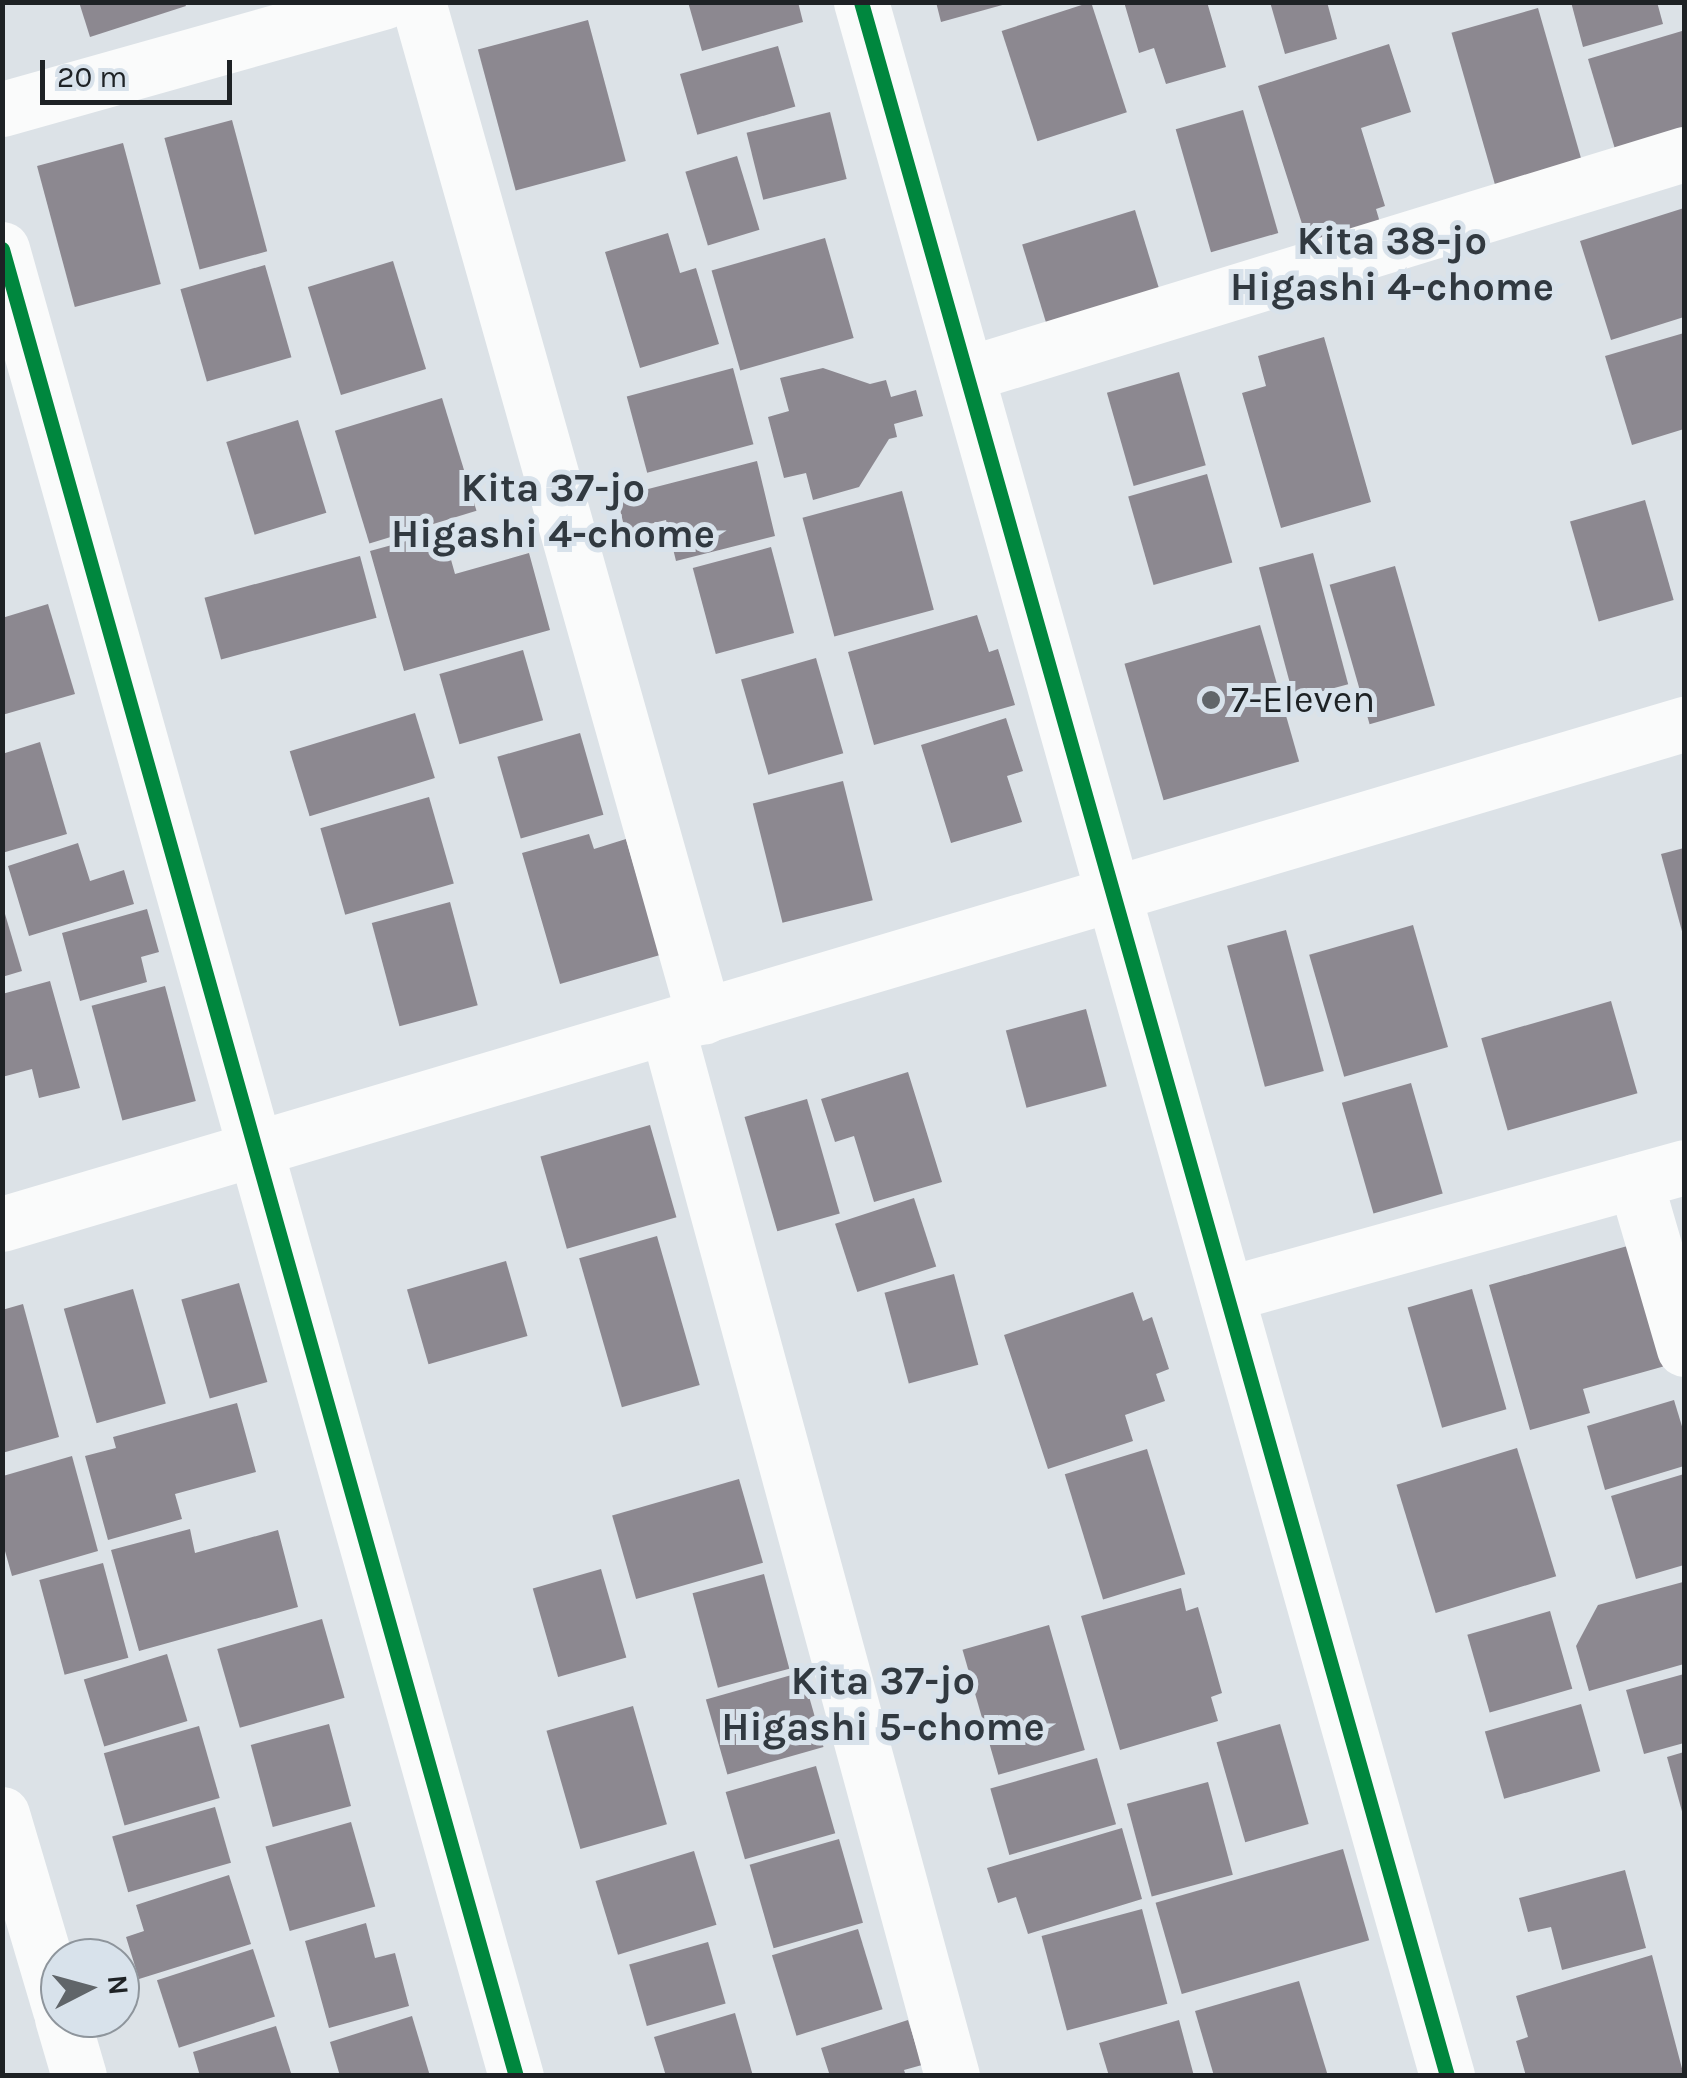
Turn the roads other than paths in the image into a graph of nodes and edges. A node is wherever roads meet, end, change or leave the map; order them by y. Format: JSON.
{"nodes":[{"id":1,"x":383,"y":2,"type":"edge"},
{"id":2,"x":418,"y":2,"type":"edge"},
{"id":3,"x":861,"y":2,"type":"edge"},
{"id":4,"x":2,"y":109,"type":"edge"},
{"id":5,"x":1684,"y":154,"type":"edge"},
{"id":6,"x":2,"y":249,"type":"edge"},
{"id":7,"x":967,"y":374,"type":"junction"},
{"id":8,"x":1684,"y":724,"type":"edge"},
{"id":9,"x":1115,"y":890,"type":"junction"},
{"id":10,"x":686,"y":1021,"type":"junction"},
{"id":11,"x":256,"y":1150,"type":"junction"},
{"id":12,"x":1660,"y":1174,"type":"edge"},
{"id":13,"x":2,"y":1224,"type":"edge"},
{"id":14,"x":1227,"y":1294,"type":"junction"},
{"id":15,"x":1684,"y":1349,"type":"edge"},
{"id":16,"x":2,"y":1814,"type":"edge"},
{"id":17,"x":40,"y":1942,"type":"edge"},
{"id":18,"x":68,"y":2038,"type":"edge"},
{"id":19,"x":79,"y":2076,"type":"edge"},
{"id":20,"x":516,"y":2076,"type":"edge"},
{"id":21,"x":952,"y":2076,"type":"edge"},
{"id":22,"x":1447,"y":2076,"type":"edge"}],
"edges":[{"from":1,"to":4,"type":"street"},
{"from":2,"to":10,"type":"street"},
{"from":3,"to":7,"type":"street"},
{"from":5,"to":7,"type":"street"},
{"from":6,"to":11,"type":"street"},
{"from":7,"to":9,"type":"street"},
{"from":8,"to":9,"type":"street"},
{"from":9,"to":10,"type":"street"},
{"from":9,"to":14,"type":"street"},
{"from":10,"to":11,"type":"street"},
{"from":10,"to":21,"type":"street"},
{"from":11,"to":13,"type":"street"},
{"from":11,"to":20,"type":"street"},
{"from":12,"to":14,"type":"street"},
{"from":12,"to":15,"type":"street"},
{"from":14,"to":22,"type":"street"},
{"from":16,"to":17,"type":"street"},
{"from":18,"to":19,"type":"street"}]}
